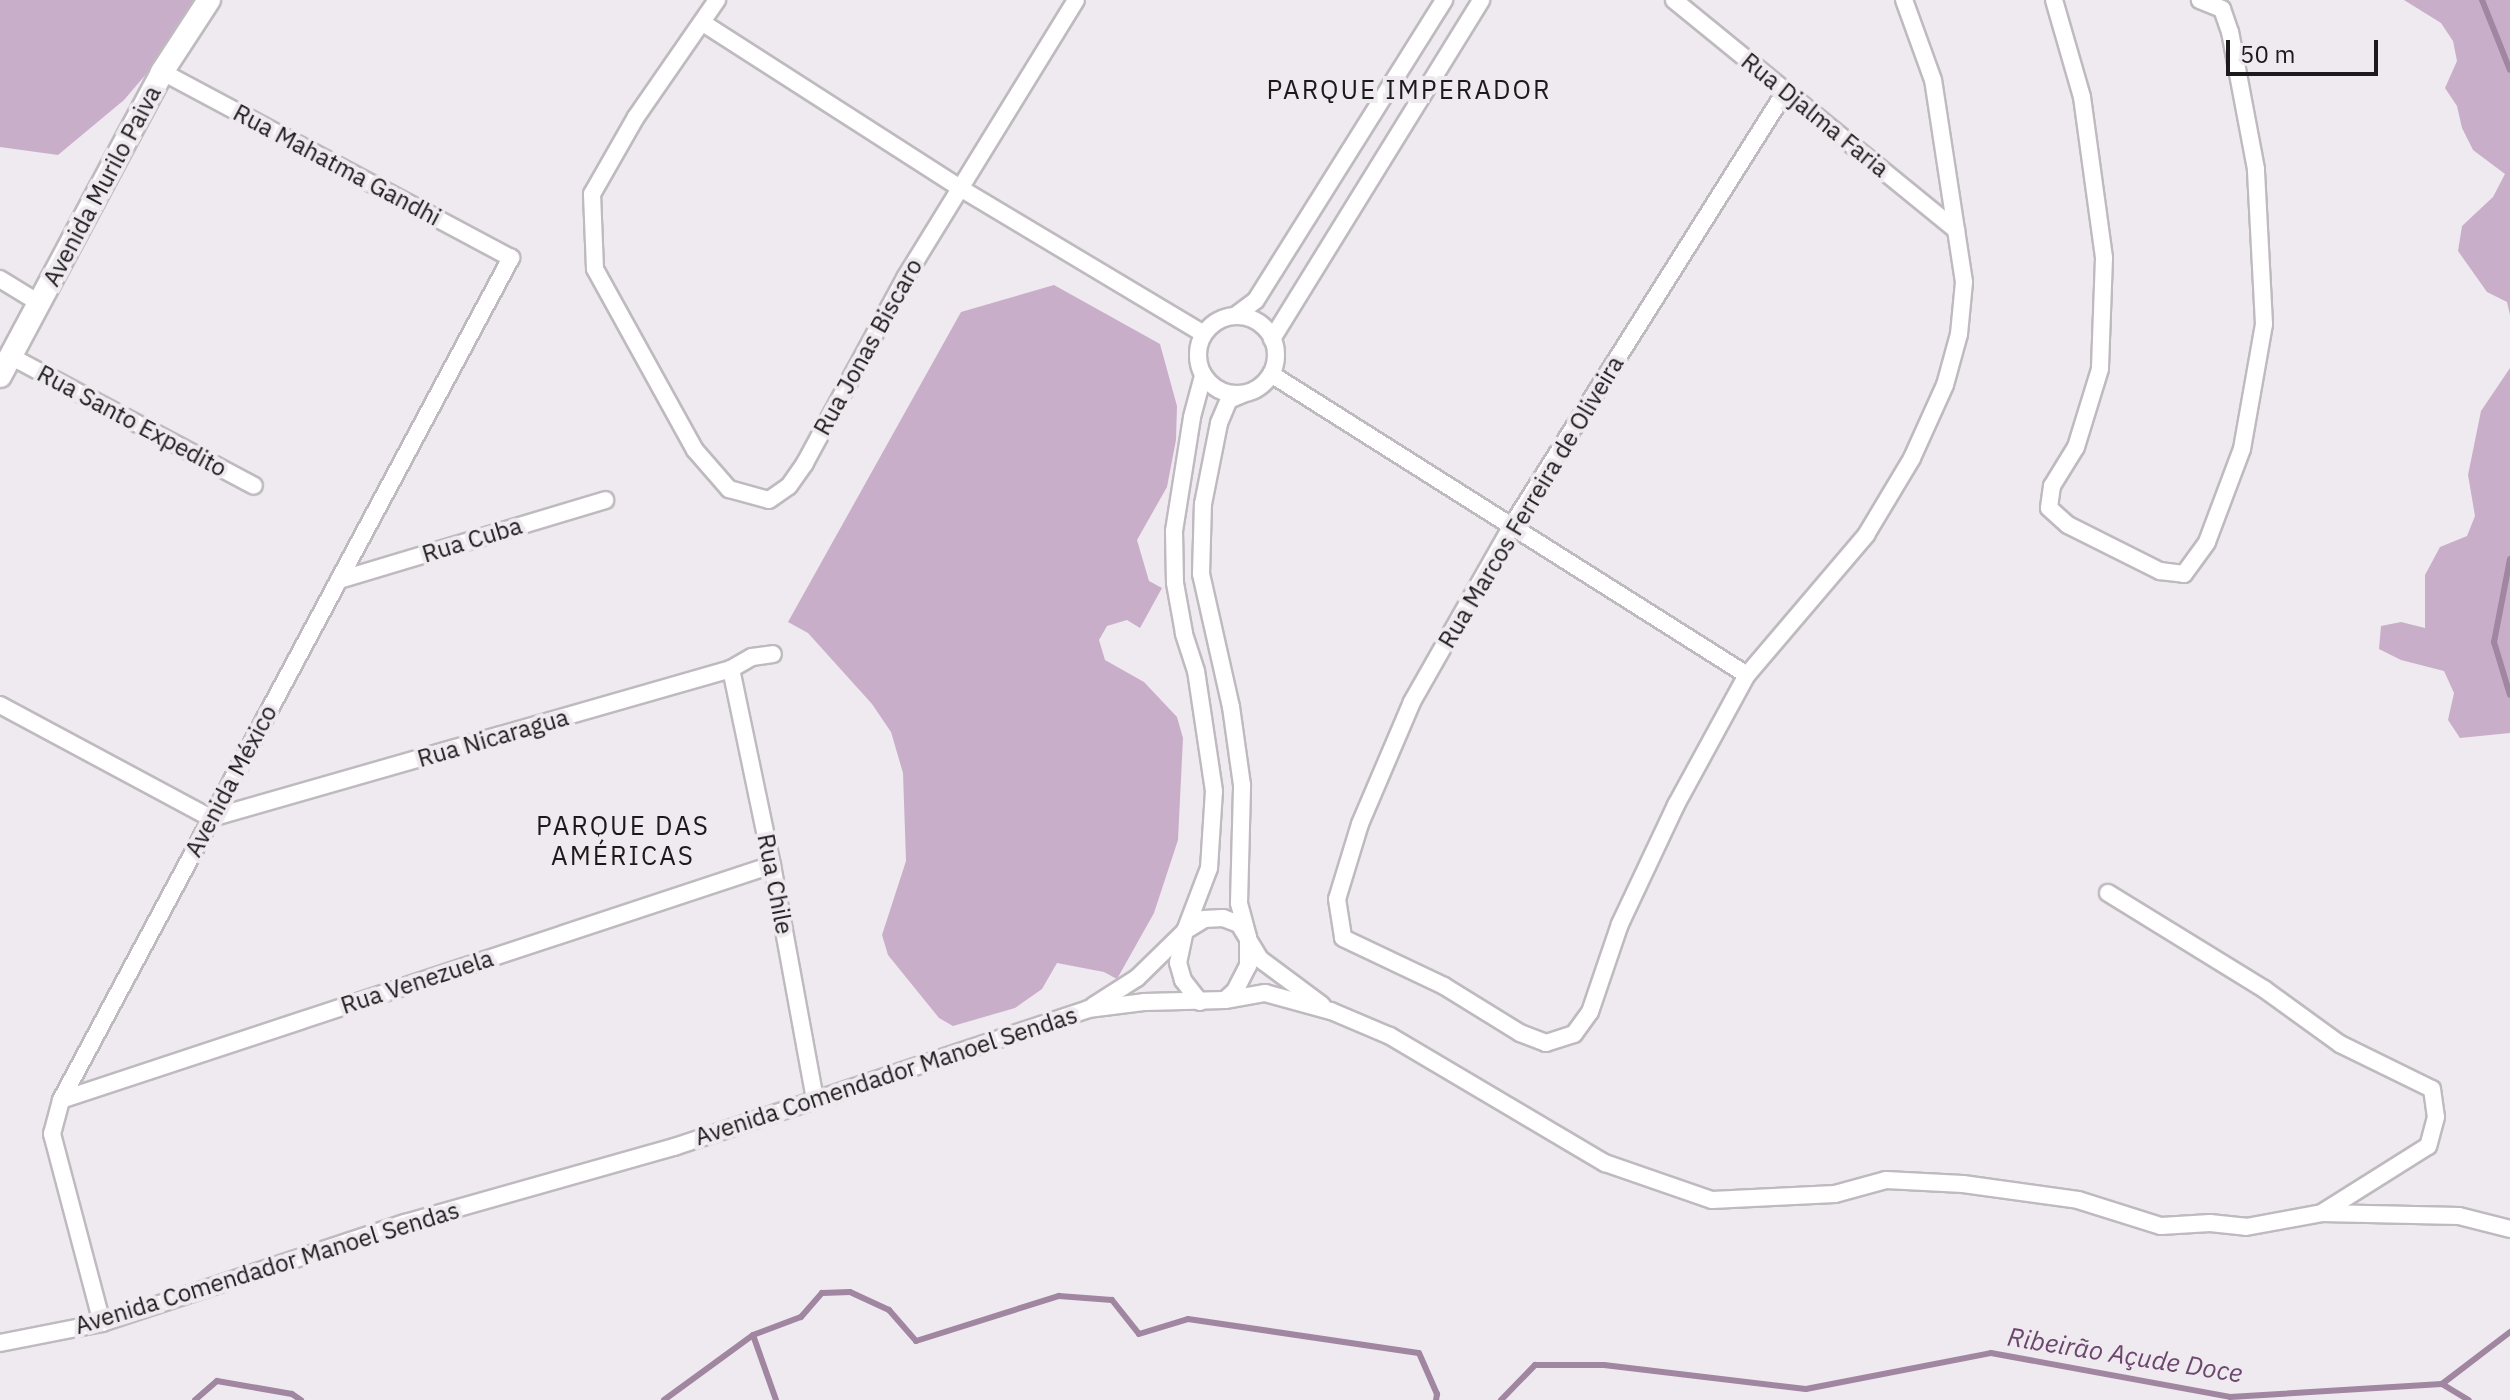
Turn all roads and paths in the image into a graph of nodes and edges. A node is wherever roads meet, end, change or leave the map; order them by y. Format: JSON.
{"nodes":[{"id":1,"x":209,"y":0,"type":"edge"},
{"id":2,"x":717,"y":0,"type":"edge"},
{"id":3,"x":1076,"y":0,"type":"edge"},
{"id":4,"x":1444,"y":0,"type":"edge"},
{"id":5,"x":1481,"y":0,"type":"edge"},
{"id":6,"x":1674,"y":0,"type":"edge"},
{"id":7,"x":1904,"y":0,"type":"edge"},
{"id":8,"x":2054,"y":0,"type":"edge"},
{"id":9,"x":2200,"y":0,"type":"edge"},
{"id":10,"x":703,"y":23,"type":"junction"},
{"id":11,"x":162,"y":72,"type":"junction"},
{"id":12,"x":1785,"y":92,"type":"junction"},
{"id":13,"x":960,"y":188,"type":"junction"},
{"id":14,"x":1956,"y":230,"type":"junction"},
{"id":15,"x":511,"y":258,"type":"joint"},
{"id":16,"x":0,"y":279,"type":"edge"},
{"id":17,"x":39,"y":303,"type":"junction"},
{"id":18,"x":1235,"y":316,"type":"junction"},
{"id":19,"x":1204,"y":334,"type":"junction"},
{"id":20,"x":1272,"y":339,"type":"junction"},
{"id":21,"x":5,"y":366,"type":"edge"},
{"id":22,"x":1271,"y":374,"type":"junction"},
{"id":23,"x":1203,"y":376,"type":"junction"},
{"id":24,"x":1241,"y":395,"type":"junction"},
{"id":25,"x":254,"y":486,"type":"dead end"},
{"id":26,"x":605,"y":500,"type":"dead end"},
{"id":27,"x":1513,"y":524,"type":"junction"},
{"id":28,"x":339,"y":580,"type":"junction"},
{"id":29,"x":773,"y":654,"type":"dead end"},
{"id":30,"x":731,"y":669,"type":"junction"},
{"id":31,"x":1747,"y":675,"type":"junction"},
{"id":32,"x":0,"y":705,"type":"edge"},
{"id":33,"x":211,"y":818,"type":"junction"},
{"id":34,"x":772,"y":865,"type":"junction"},
{"id":35,"x":2108,"y":893,"type":"dead end"},
{"id":36,"x":1185,"y":931,"type":"junction"},
{"id":37,"x":1248,"y":937,"type":"junction"},
{"id":38,"x":1225,"y":1000,"type":"junction"},
{"id":39,"x":1200,"y":1002,"type":"junction"},
{"id":40,"x":1088,"y":1009,"type":"junction"},
{"id":41,"x":1331,"y":1011,"type":"junction"},
{"id":42,"x":61,"y":1100,"type":"junction"},
{"id":43,"x":815,"y":1100,"type":"junction"},
{"id":44,"x":2322,"y":1213,"type":"junction"},
{"id":45,"x":2510,"y":1229,"type":"edge"},
{"id":46,"x":102,"y":1323,"type":"junction"},
{"id":47,"x":0,"y":1343,"type":"edge"}],
"edges":[{"from":1,"to":11,"type":"street","name":"Avenida Murilo Paiva"},
{"from":2,"to":10,"type":"street"},
{"from":3,"to":13,"type":"street","name":"Rua Jonas Biscaro"},
{"from":4,"to":18,"type":"street"},
{"from":5,"to":20,"type":"street"},
{"from":6,"to":12,"type":"street","name":"Rua Djalma Faria"},
{"from":7,"to":14,"type":"street"},
{"from":8,"to":9,"type":"street"},
{"from":10,"to":13,"type":"street"},
{"from":10,"to":13,"type":"street","name":"Rua Jonas Biscaro"},
{"from":11,"to":15,"type":"street","name":"Rua Mahatma Gandhi"},
{"from":11,"to":17,"type":"street","name":"Avenida Murilo Paiva"},
{"from":12,"to":14,"type":"street","name":"Rua Djalma Faria"},
{"from":12,"to":27,"type":"street","name":"Rua Marcos Ferreira de Oliveira"},
{"from":13,"to":19,"type":"street"},
{"from":14,"to":31,"type":"street"},
{"from":15,"to":28,"type":"street","name":"Avenida México"},
{"from":16,"to":17,"type":"street"},
{"from":17,"to":21,"type":"street","name":"Avenida Murilo Paiva"},
{"from":18,"to":19,"type":"street"},
{"from":18,"to":20,"type":"street"},
{"from":19,"to":23,"type":"street"},
{"from":20,"to":22,"type":"street"},
{"from":21,"to":25,"type":"street","name":"Rua Santo Expedito"},
{"from":22,"to":24,"type":"street"},
{"from":22,"to":27,"type":"street"},
{"from":23,"to":24,"type":"street"},
{"from":23,"to":36,"type":"street"},
{"from":24,"to":37,"type":"street"},
{"from":26,"to":28,"type":"street","name":"Rua Cuba"},
{"from":27,"to":31,"type":"street"},
{"from":27,"to":31,"type":"street","name":"Rua Marcos Ferreira de Oliveira"},
{"from":28,"to":33,"type":"street","name":"Avenida México"},
{"from":29,"to":30,"type":"street","name":"Rua Nicaragua"},
{"from":30,"to":33,"type":"street","name":"Rua Nicaragua"},
{"from":30,"to":34,"type":"street","name":"Rua Chile"},
{"from":32,"to":33,"type":"street"},
{"from":33,"to":42,"type":"street","name":"Avenida México"},
{"from":34,"to":42,"type":"street","name":"Rua Venezuela"},
{"from":34,"to":43,"type":"street","name":"Rua Chile"},
{"from":35,"to":44,"type":"street"},
{"from":36,"to":37,"type":"street"},
{"from":36,"to":39,"type":"street"},
{"from":36,"to":40,"type":"street"},
{"from":37,"to":38,"type":"street"},
{"from":37,"to":41,"type":"street"},
{"from":38,"to":39,"type":"street","name":"Avenida Comendador Manoel Sendas"},
{"from":38,"to":41,"type":"street","name":"Avenida Comendador Manoel Sendas"},
{"from":39,"to":40,"type":"street","name":"Avenida Comendador Manoel Sendas"},
{"from":40,"to":43,"type":"street","name":"Avenida Comendador Manoel Sendas"},
{"from":41,"to":44,"type":"street","name":"Avenida Comendador Manoel Sendas"},
{"from":42,"to":46,"type":"street","name":"Avenida México"},
{"from":43,"to":46,"type":"street","name":"Avenida Comendador Manoel Sendas"},
{"from":44,"to":45,"type":"street","name":"Avenida Comendador Manoel Sendas"},
{"from":46,"to":47,"type":"street","name":"Avenida Comendador Manoel Sendas"}]}
